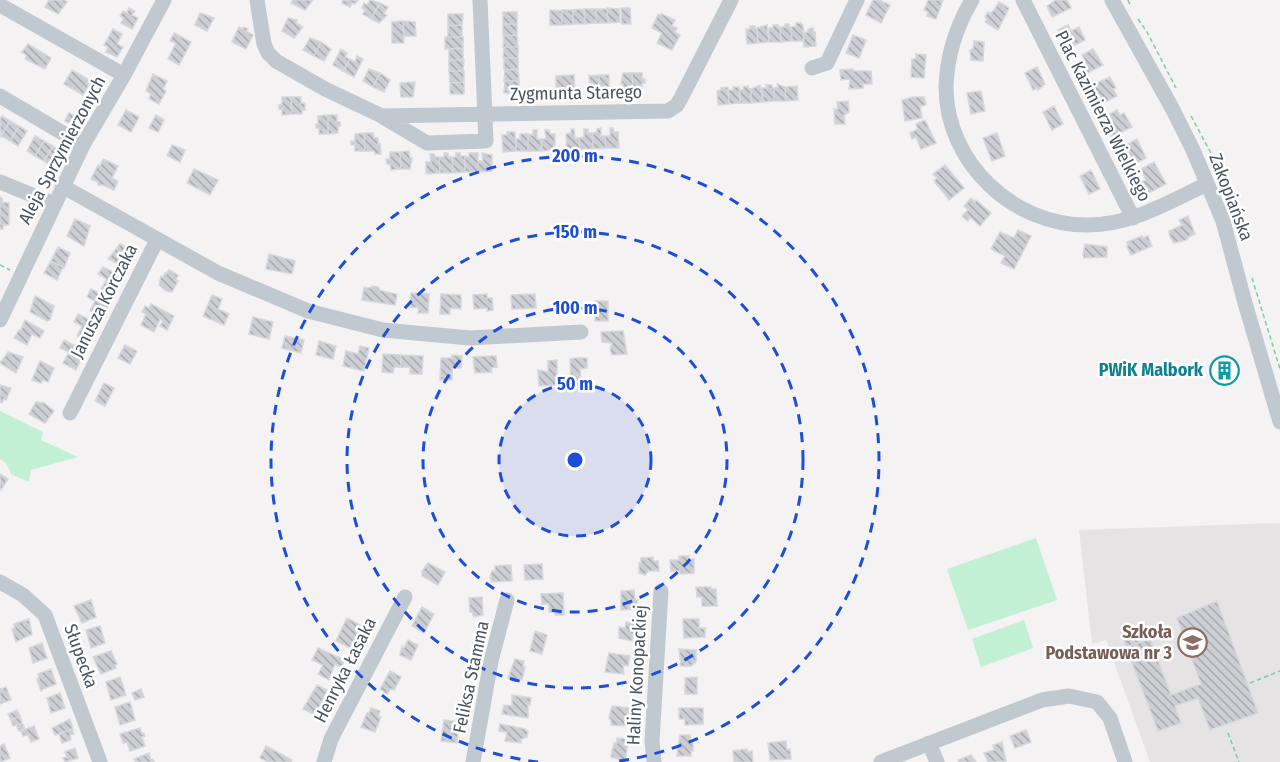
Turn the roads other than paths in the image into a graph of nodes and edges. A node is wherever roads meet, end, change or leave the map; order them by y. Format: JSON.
{"nodes":[{"id":1,"x":164,"y":0,"type":"edge"},
{"id":2,"x":257,"y":0,"type":"edge"},
{"id":3,"x":480,"y":0,"type":"edge"},
{"id":4,"x":731,"y":0,"type":"edge"},
{"id":5,"x":857,"y":0,"type":"edge"},
{"id":6,"x":972,"y":0,"type":"edge"},
{"id":7,"x":1023,"y":0,"type":"edge"},
{"id":8,"x":1112,"y":0,"type":"edge"},
{"id":9,"x":0,"y":5,"type":"edge"},
{"id":10,"x":812,"y":68,"type":"dead end"},
{"id":11,"x":124,"y":75,"type":"junction"},
{"id":12,"x":0,"y":96,"type":"edge"},
{"id":13,"x":484,"y":113,"type":"junction"},
{"id":14,"x":382,"y":116,"type":"junction"},
{"id":15,"x":83,"y":145,"type":"junction"},
{"id":16,"x":0,"y":182,"type":"edge"},
{"id":17,"x":1207,"y":184,"type":"junction"},
{"id":18,"x":62,"y":186,"type":"junction"},
{"id":19,"x":54,"y":204,"type":"junction"},
{"id":20,"x":1133,"y":218,"type":"junction"},
{"id":21,"x":157,"y":240,"type":"junction"},
{"id":22,"x":0,"y":320,"type":"edge"},
{"id":23,"x":581,"y":332,"type":"dead end"},
{"id":24,"x":70,"y":413,"type":"dead end"},
{"id":25,"x":1280,"y":422,"type":"edge"},
{"id":26,"x":0,"y":582,"type":"edge"},
{"id":27,"x":661,"y":591,"type":"dead end"},
{"id":28,"x":405,"y":597,"type":"dead end"},
{"id":29,"x":507,"y":600,"type":"dead end"},
{"id":30,"x":929,"y":744,"type":"junction"},
{"id":31,"x":100,"y":762,"type":"edge"},
{"id":32,"x":324,"y":762,"type":"edge"},
{"id":33,"x":473,"y":762,"type":"edge"},
{"id":34,"x":654,"y":762,"type":"edge"},
{"id":35,"x":881,"y":762,"type":"edge"},
{"id":36,"x":937,"y":762,"type":"edge"},
{"id":37,"x":1125,"y":762,"type":"edge"}],
"edges":[{"from":1,"to":11,"type":"street","name":"Aleja Sprzymierzonych"},
{"from":2,"to":14,"type":"street","name":"Zygmunta Starego"},
{"from":3,"to":13,"type":"street"},
{"from":4,"to":13,"type":"street","name":"Zygmunta Starego"},
{"from":5,"to":10,"type":"street"},
{"from":6,"to":20,"type":"street"},
{"from":7,"to":20,"type":"street","name":"Plac Kazimierza Wielkiego"},
{"from":8,"to":17,"type":"street","name":"Zakopiańska"},
{"from":9,"to":11,"type":"street"},
{"from":11,"to":15,"type":"street","name":"Aleja Sprzymierzonych"},
{"from":12,"to":15,"type":"street"},
{"from":13,"to":14,"type":"street","name":"Zygmunta Starego"},
{"from":13,"to":14,"type":"street","name":"Zygmunta Starego"},
{"from":15,"to":18,"type":"street","name":"Aleja Sprzymierzonych"},
{"from":16,"to":19,"type":"street"},
{"from":17,"to":20,"type":"street"},
{"from":17,"to":25,"type":"street","name":"Zakopiańska"},
{"from":18,"to":19,"type":"street","name":"Aleja Sprzymierzonych"},
{"from":18,"to":21,"type":"street","name":"Janusza Korczaka"},
{"from":19,"to":22,"type":"street","name":"Aleja Sprzymierzonych"},
{"from":21,"to":23,"type":"street"},
{"from":21,"to":24,"type":"street","name":"Janusza Korczaka"},
{"from":26,"to":31,"type":"street","name":"Słupecka"},
{"from":27,"to":34,"type":"street","name":"Haliny Konopackiej"},
{"from":28,"to":32,"type":"street","name":"Henryka Łasaka"},
{"from":29,"to":33,"type":"street","name":"Feliksa Stamma"},
{"from":30,"to":35,"type":"street"},
{"from":30,"to":36,"type":"street"},
{"from":30,"to":37,"type":"street"}]}
